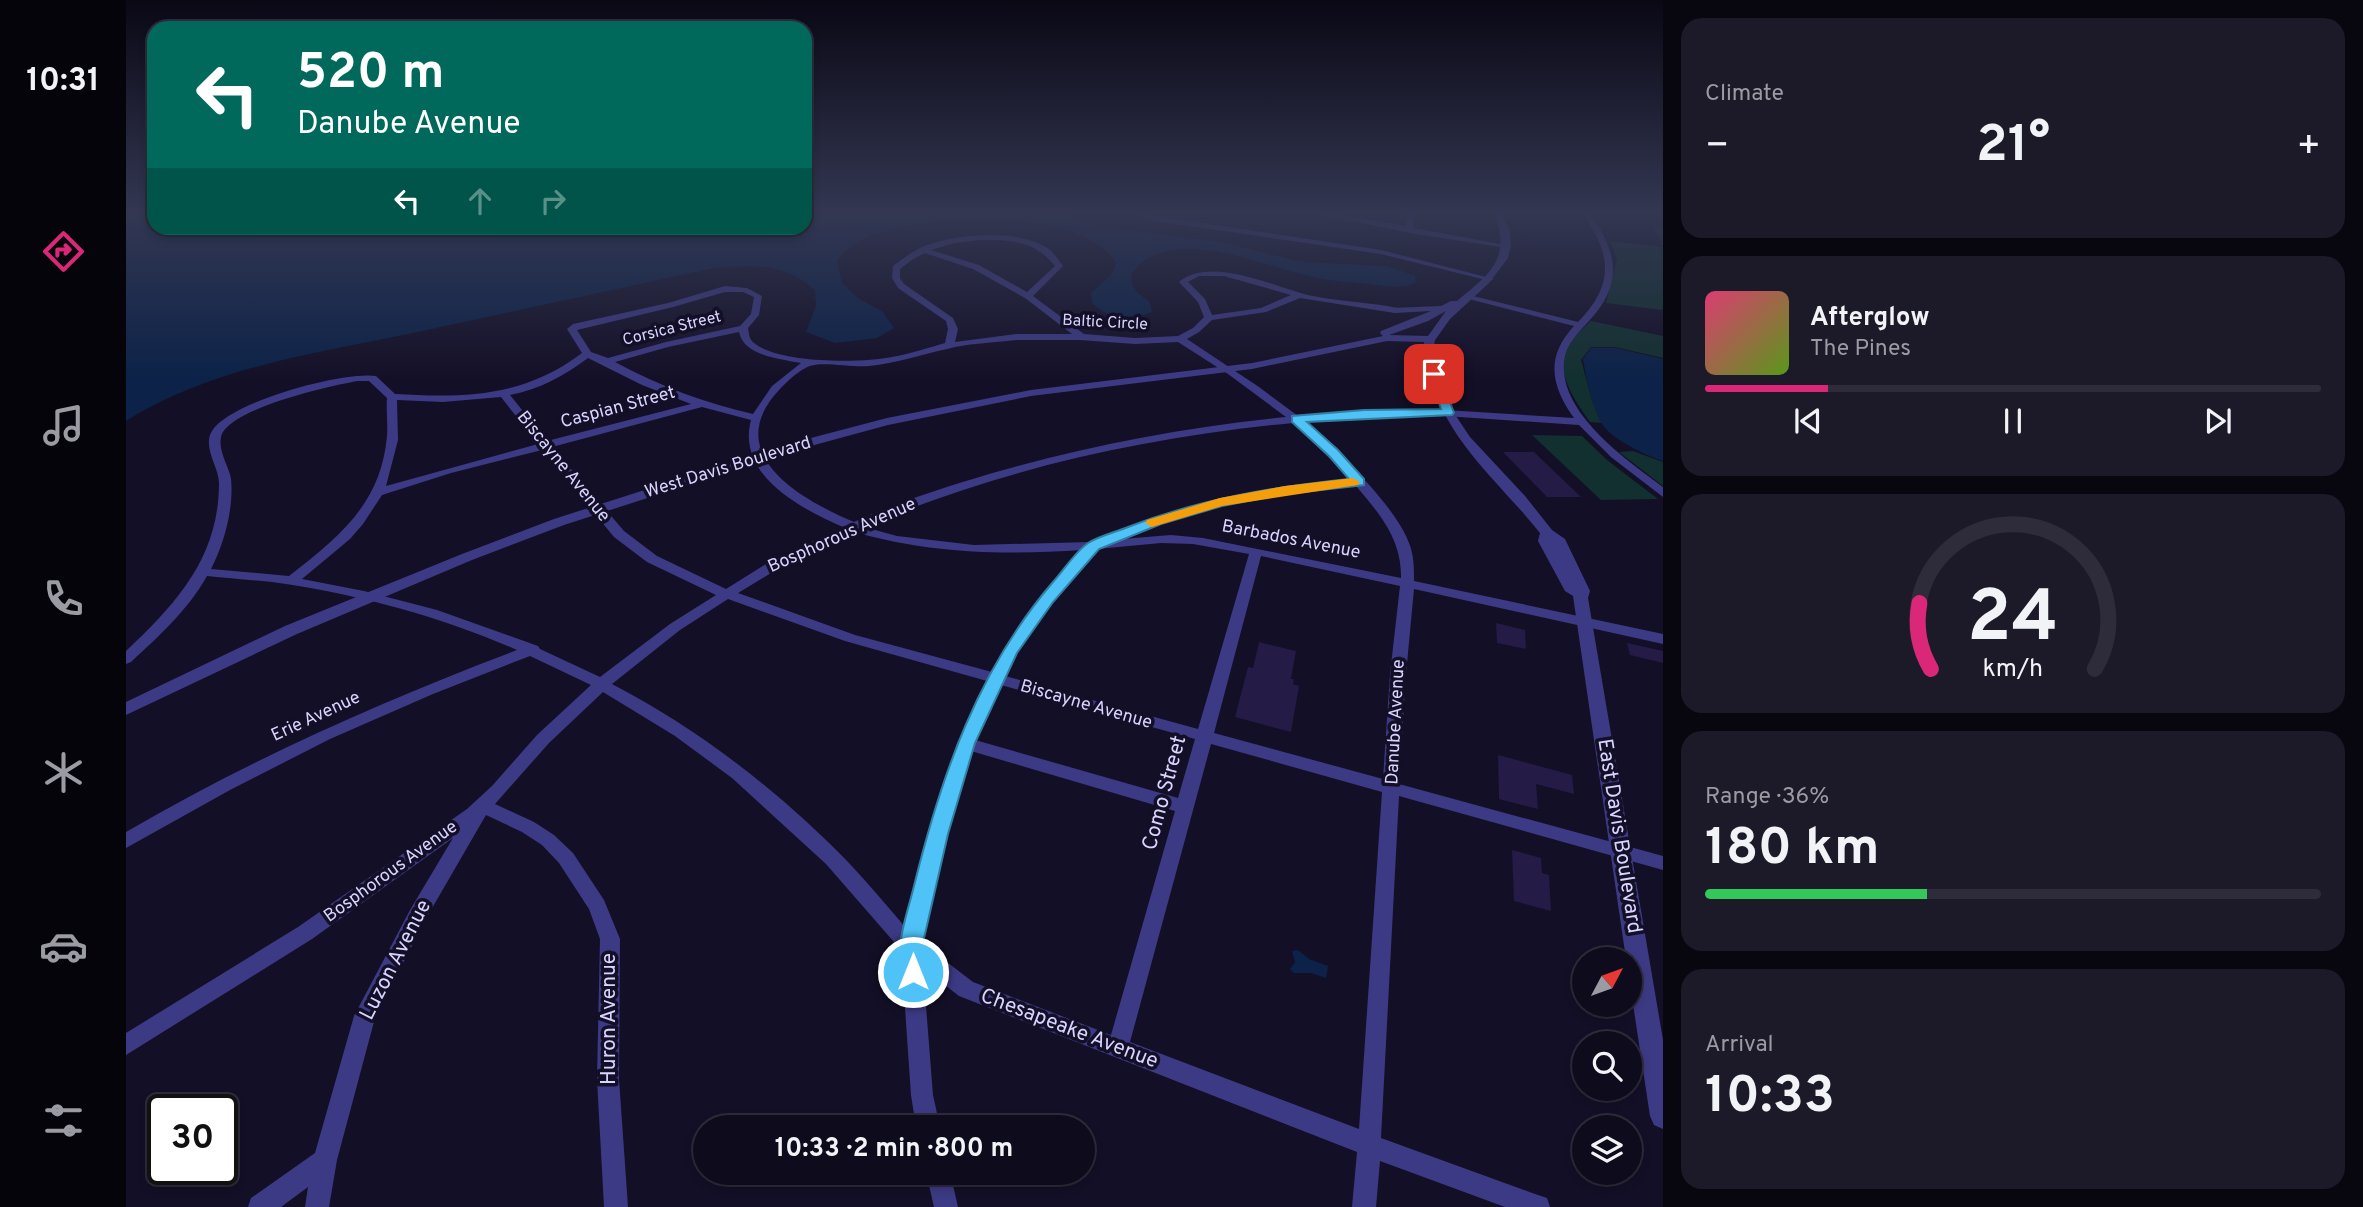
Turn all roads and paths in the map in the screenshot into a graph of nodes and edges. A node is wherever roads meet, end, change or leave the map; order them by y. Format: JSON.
{"nodes":[{"id":1,"x":898,"y":267,"type":"edge"},
{"id":2,"x":977,"y":267,"type":"edge"},
{"id":3,"x":1058,"y":267,"type":"edge"},
{"id":4,"x":1441,"y":267,"type":"edge"},
{"id":5,"x":1498,"y":267,"type":"edge"},
{"id":6,"x":1610,"y":267,"type":"edge"},
{"id":7,"x":1490,"y":279,"type":"junction"},
{"id":8,"x":1028,"y":296,"type":"junction"},
{"id":9,"x":1297,"y":296,"type":"junction"},
{"id":10,"x":1468,"y":299,"type":"junction"},
{"id":11,"x":1446,"y":306,"type":"junction"},
{"id":12,"x":1395,"y":310,"type":"junction"},
{"id":13,"x":1209,"y":318,"type":"junction"},
{"id":14,"x":1415,"y":322,"type":"junction"},
{"id":15,"x":1580,"y":325,"type":"junction"},
{"id":16,"x":743,"y":328,"type":"junction"},
{"id":17,"x":1080,"y":337,"type":"junction"},
{"id":18,"x":1433,"y":337,"type":"junction"},
{"id":19,"x":1180,"y":339,"type":"junction"},
{"id":20,"x":1364,"y":342,"type":"junction"},
{"id":21,"x":949,"y":345,"type":"junction"},
{"id":22,"x":587,"y":355,"type":"junction"},
{"id":23,"x":609,"y":361,"type":"junction"},
{"id":24,"x":809,"y":362,"type":"junction"},
{"id":25,"x":1229,"y":369,"type":"junction"},
{"id":26,"x":504,"y":394,"type":"junction"},
{"id":27,"x":392,"y":397,"type":"junction"},
{"id":28,"x":703,"y":404,"type":"junction"},
{"id":29,"x":1448,"y":413,"type":"junction"},
{"id":30,"x":756,"y":418,"type":"junction"},
{"id":31,"x":1296,"y":419,"type":"junction"},
{"id":32,"x":1582,"y":422,"type":"junction"},
{"id":33,"x":545,"y":445,"type":"junction"},
{"id":34,"x":758,"y":457,"type":"junction"},
{"id":35,"x":1359,"y":482,"type":"junction"},
{"id":36,"x":380,"y":492,"type":"junction"},
{"id":37,"x":1663,"y":493,"type":"edge"},
{"id":38,"x":596,"y":510,"type":"junction"},
{"id":39,"x":852,"y":527,"type":"junction"},
{"id":40,"x":1093,"y":546,"type":"junction"},
{"id":41,"x":1256,"y":551,"type":"junction"},
{"id":42,"x":204,"y":572,"type":"junction"},
{"id":43,"x":292,"y":580,"type":"junction"},
{"id":44,"x":1406,"y":584,"type":"junction"},
{"id":45,"x":724,"y":594,"type":"junction"},
{"id":46,"x":370,"y":596,"type":"junction"},
{"id":47,"x":1585,"y":622,"type":"junction"},
{"id":48,"x":1663,"y":639,"type":"edge"},
{"id":49,"x":533,"y":649,"type":"junction"},
{"id":50,"x":126,"y":659,"type":"edge"},
{"id":51,"x":994,"y":679,"type":"junction"},
{"id":52,"x":603,"y":682,"type":"junction"},
{"id":53,"x":128,"y":706,"type":"edge"},
{"id":54,"x":1204,"y":737,"type":"junction"},
{"id":55,"x":965,"y":743,"type":"junction"},
{"id":56,"x":1392,"y":789,"type":"junction"},
{"id":57,"x":482,"y":806,"type":"junction"},
{"id":58,"x":1185,"y":807,"type":"junction"},
{"id":59,"x":126,"y":841,"type":"edge"},
{"id":60,"x":1621,"y":852,"type":"junction"},
{"id":61,"x":1663,"y":863,"type":"edge"},
{"id":62,"x":911,"y":947,"type":"junction"},
{"id":63,"x":126,"y":1045,"type":"edge"},
{"id":64,"x":1118,"y":1047,"type":"junction"},
{"id":65,"x":926,"y":1115,"type":"edge"},
{"id":66,"x":1663,"y":1116,"type":"edge"},
{"id":67,"x":1369,"y":1145,"type":"junction"},
{"id":68,"x":325,"y":1160,"type":"junction"},
{"id":69,"x":941,"y":1185,"type":"edge"},
{"id":70,"x":1511,"y":1202,"type":"edge"},
{"id":71,"x":260,"y":1207,"type":"edge"},
{"id":72,"x":317,"y":1207,"type":"edge"},
{"id":73,"x":616,"y":1207,"type":"edge"},
{"id":74,"x":946,"y":1207,"type":"edge"},
{"id":75,"x":1364,"y":1207,"type":"edge"},
{"id":76,"x":1538,"y":1207,"type":"edge"}],
"edges":[{"from":1,"to":21,"type":"street"},
{"from":2,"to":8,"type":"street"},
{"from":3,"to":8,"type":"street"},
{"from":4,"to":7,"type":"street"},
{"from":5,"to":7,"type":"street"},
{"from":6,"to":15,"type":"street"},
{"from":7,"to":10,"type":"street"},
{"from":8,"to":17,"type":"street"},
{"from":9,"to":12,"type":"street"},
{"from":9,"to":13,"type":"street"},
{"from":9,"to":13,"type":"street"},
{"from":10,"to":11,"type":"street","name":"West Davis Boulevard"},
{"from":10,"to":15,"type":"street"},
{"from":10,"to":18,"type":"street","name":"East Davis Boulevard"},
{"from":11,"to":12,"type":"street"},
{"from":11,"to":14,"type":"street","name":"West Davis Boulevard"},
{"from":12,"to":14,"type":"street"},
{"from":13,"to":19,"type":"street"},
{"from":14,"to":20,"type":"street","name":"West Davis Boulevard"},
{"from":15,"to":32,"type":"street"},
{"from":16,"to":22,"type":"street"},
{"from":16,"to":23,"type":"street","name":"Corsica Street"},
{"from":16,"to":24,"type":"street","name":"Baltic Circle"},
{"from":17,"to":19,"type":"street","name":"Baltic Circle"},
{"from":17,"to":21,"type":"street","name":"Baltic Circle"},
{"from":18,"to":20,"type":"street","name":"West Davis Boulevard"},
{"from":18,"to":29,"type":"street","name":"East Davis Boulevard"},
{"from":19,"to":25,"type":"street","name":"Danube Avenue"},
{"from":20,"to":25,"type":"street","name":"West Davis Boulevard"},
{"from":21,"to":24,"type":"street","name":"Baltic Circle"},
{"from":22,"to":23,"type":"street"},
{"from":22,"to":26,"type":"street"},
{"from":23,"to":28,"type":"street"},
{"from":24,"to":30,"type":"street"},
{"from":25,"to":31,"type":"street","name":"Danube Avenue"},
{"from":25,"to":34,"type":"street","name":"West Davis Boulevard"},
{"from":26,"to":27,"type":"street"},
{"from":26,"to":33,"type":"street","name":"Biscayne Avenue"},
{"from":27,"to":36,"type":"street"},
{"from":27,"to":42,"type":"street"},
{"from":28,"to":30,"type":"street"},
{"from":28,"to":33,"type":"street","name":"Caspian Street"},
{"from":29,"to":31,"type":"street","name":"Bosphorous Avenue"},
{"from":29,"to":32,"type":"street","name":"Bosphorous Avenue"},
{"from":29,"to":47,"type":"street","name":"East Davis Boulevard"},
{"from":30,"to":34,"type":"street"},
{"from":31,"to":35,"type":"street","name":"Danube Avenue"},
{"from":31,"to":39,"type":"street","name":"Bosphorous Avenue"},
{"from":32,"to":37,"type":"street"},
{"from":33,"to":36,"type":"street","name":"Caspian Street"},
{"from":33,"to":38,"type":"street","name":"Biscayne Avenue"},
{"from":34,"to":38,"type":"street","name":"West Davis Boulevard"},
{"from":34,"to":39,"type":"street","name":"Barbados Avenue"},
{"from":35,"to":40,"type":"street"},
{"from":35,"to":44,"type":"street","name":"Danube Avenue"},
{"from":36,"to":43,"type":"street"},
{"from":38,"to":45,"type":"street","name":"Biscayne Avenue"},
{"from":38,"to":46,"type":"street","name":"West Davis Boulevard"},
{"from":39,"to":40,"type":"street","name":"Barbados Avenue"},
{"from":39,"to":45,"type":"street","name":"Bosphorous Avenue"},
{"from":40,"to":41,"type":"street","name":"Barbados Avenue"},
{"from":40,"to":51,"type":"street"},
{"from":41,"to":44,"type":"street","name":"Barbados Avenue"},
{"from":41,"to":54,"type":"street","name":"Como Street"},
{"from":42,"to":43,"type":"street","name":"Chesapeake Avenue"},
{"from":42,"to":50,"type":"street"},
{"from":43,"to":46,"type":"street","name":"Chesapeake Avenue"},
{"from":44,"to":47,"type":"street","name":"Barbados Avenue"},
{"from":44,"to":56,"type":"street","name":"Danube Avenue"},
{"from":45,"to":51,"type":"street","name":"Biscayne Avenue"},
{"from":45,"to":52,"type":"street","name":"Bosphorous Avenue"},
{"from":46,"to":49,"type":"street","name":"Chesapeake Avenue"},
{"from":46,"to":53,"type":"street","name":"West Davis Boulevard"},
{"from":47,"to":48,"type":"street","name":"Barbados Avenue"},
{"from":47,"to":60,"type":"street","name":"East Davis Boulevard"},
{"from":49,"to":52,"type":"street","name":"Chesapeake Avenue"},
{"from":49,"to":59,"type":"street","name":"Erie Avenue"},
{"from":51,"to":54,"type":"street","name":"Biscayne Avenue"},
{"from":51,"to":55,"type":"street"},
{"from":52,"to":57,"type":"street","name":"Bosphorous Avenue"},
{"from":52,"to":62,"type":"street","name":"Chesapeake Avenue"},
{"from":54,"to":56,"type":"street","name":"Biscayne Avenue"},
{"from":54,"to":58,"type":"street","name":"Como Street"},
{"from":55,"to":58,"type":"street"},
{"from":55,"to":62,"type":"street"},
{"from":56,"to":60,"type":"street","name":"Biscayne Avenue"},
{"from":56,"to":67,"type":"street","name":"Danube Avenue"},
{"from":57,"to":63,"type":"street","name":"Bosphorous Avenue"},
{"from":57,"to":68,"type":"street","name":"Luzon Avenue"},
{"from":57,"to":73,"type":"street","name":"Huron Avenue"},
{"from":58,"to":64,"type":"street","name":"Como Street"},
{"from":60,"to":61,"type":"street","name":"Biscayne Avenue"},
{"from":60,"to":66,"type":"street","name":"East Davis Boulevard"},
{"from":62,"to":64,"type":"street","name":"Chesapeake Avenue"},
{"from":62,"to":65,"type":"street"},
{"from":64,"to":67,"type":"street","name":"Chesapeake Avenue"},
{"from":67,"to":70,"type":"street","name":"Chesapeake Avenue"},
{"from":67,"to":75,"type":"street","name":"Danube Avenue"},
{"from":68,"to":71,"type":"street"},
{"from":68,"to":72,"type":"street","name":"Luzon Avenue"},
{"from":69,"to":74,"type":"street"},
{"from":70,"to":76,"type":"street","name":"Chesapeake Avenue"}]}
